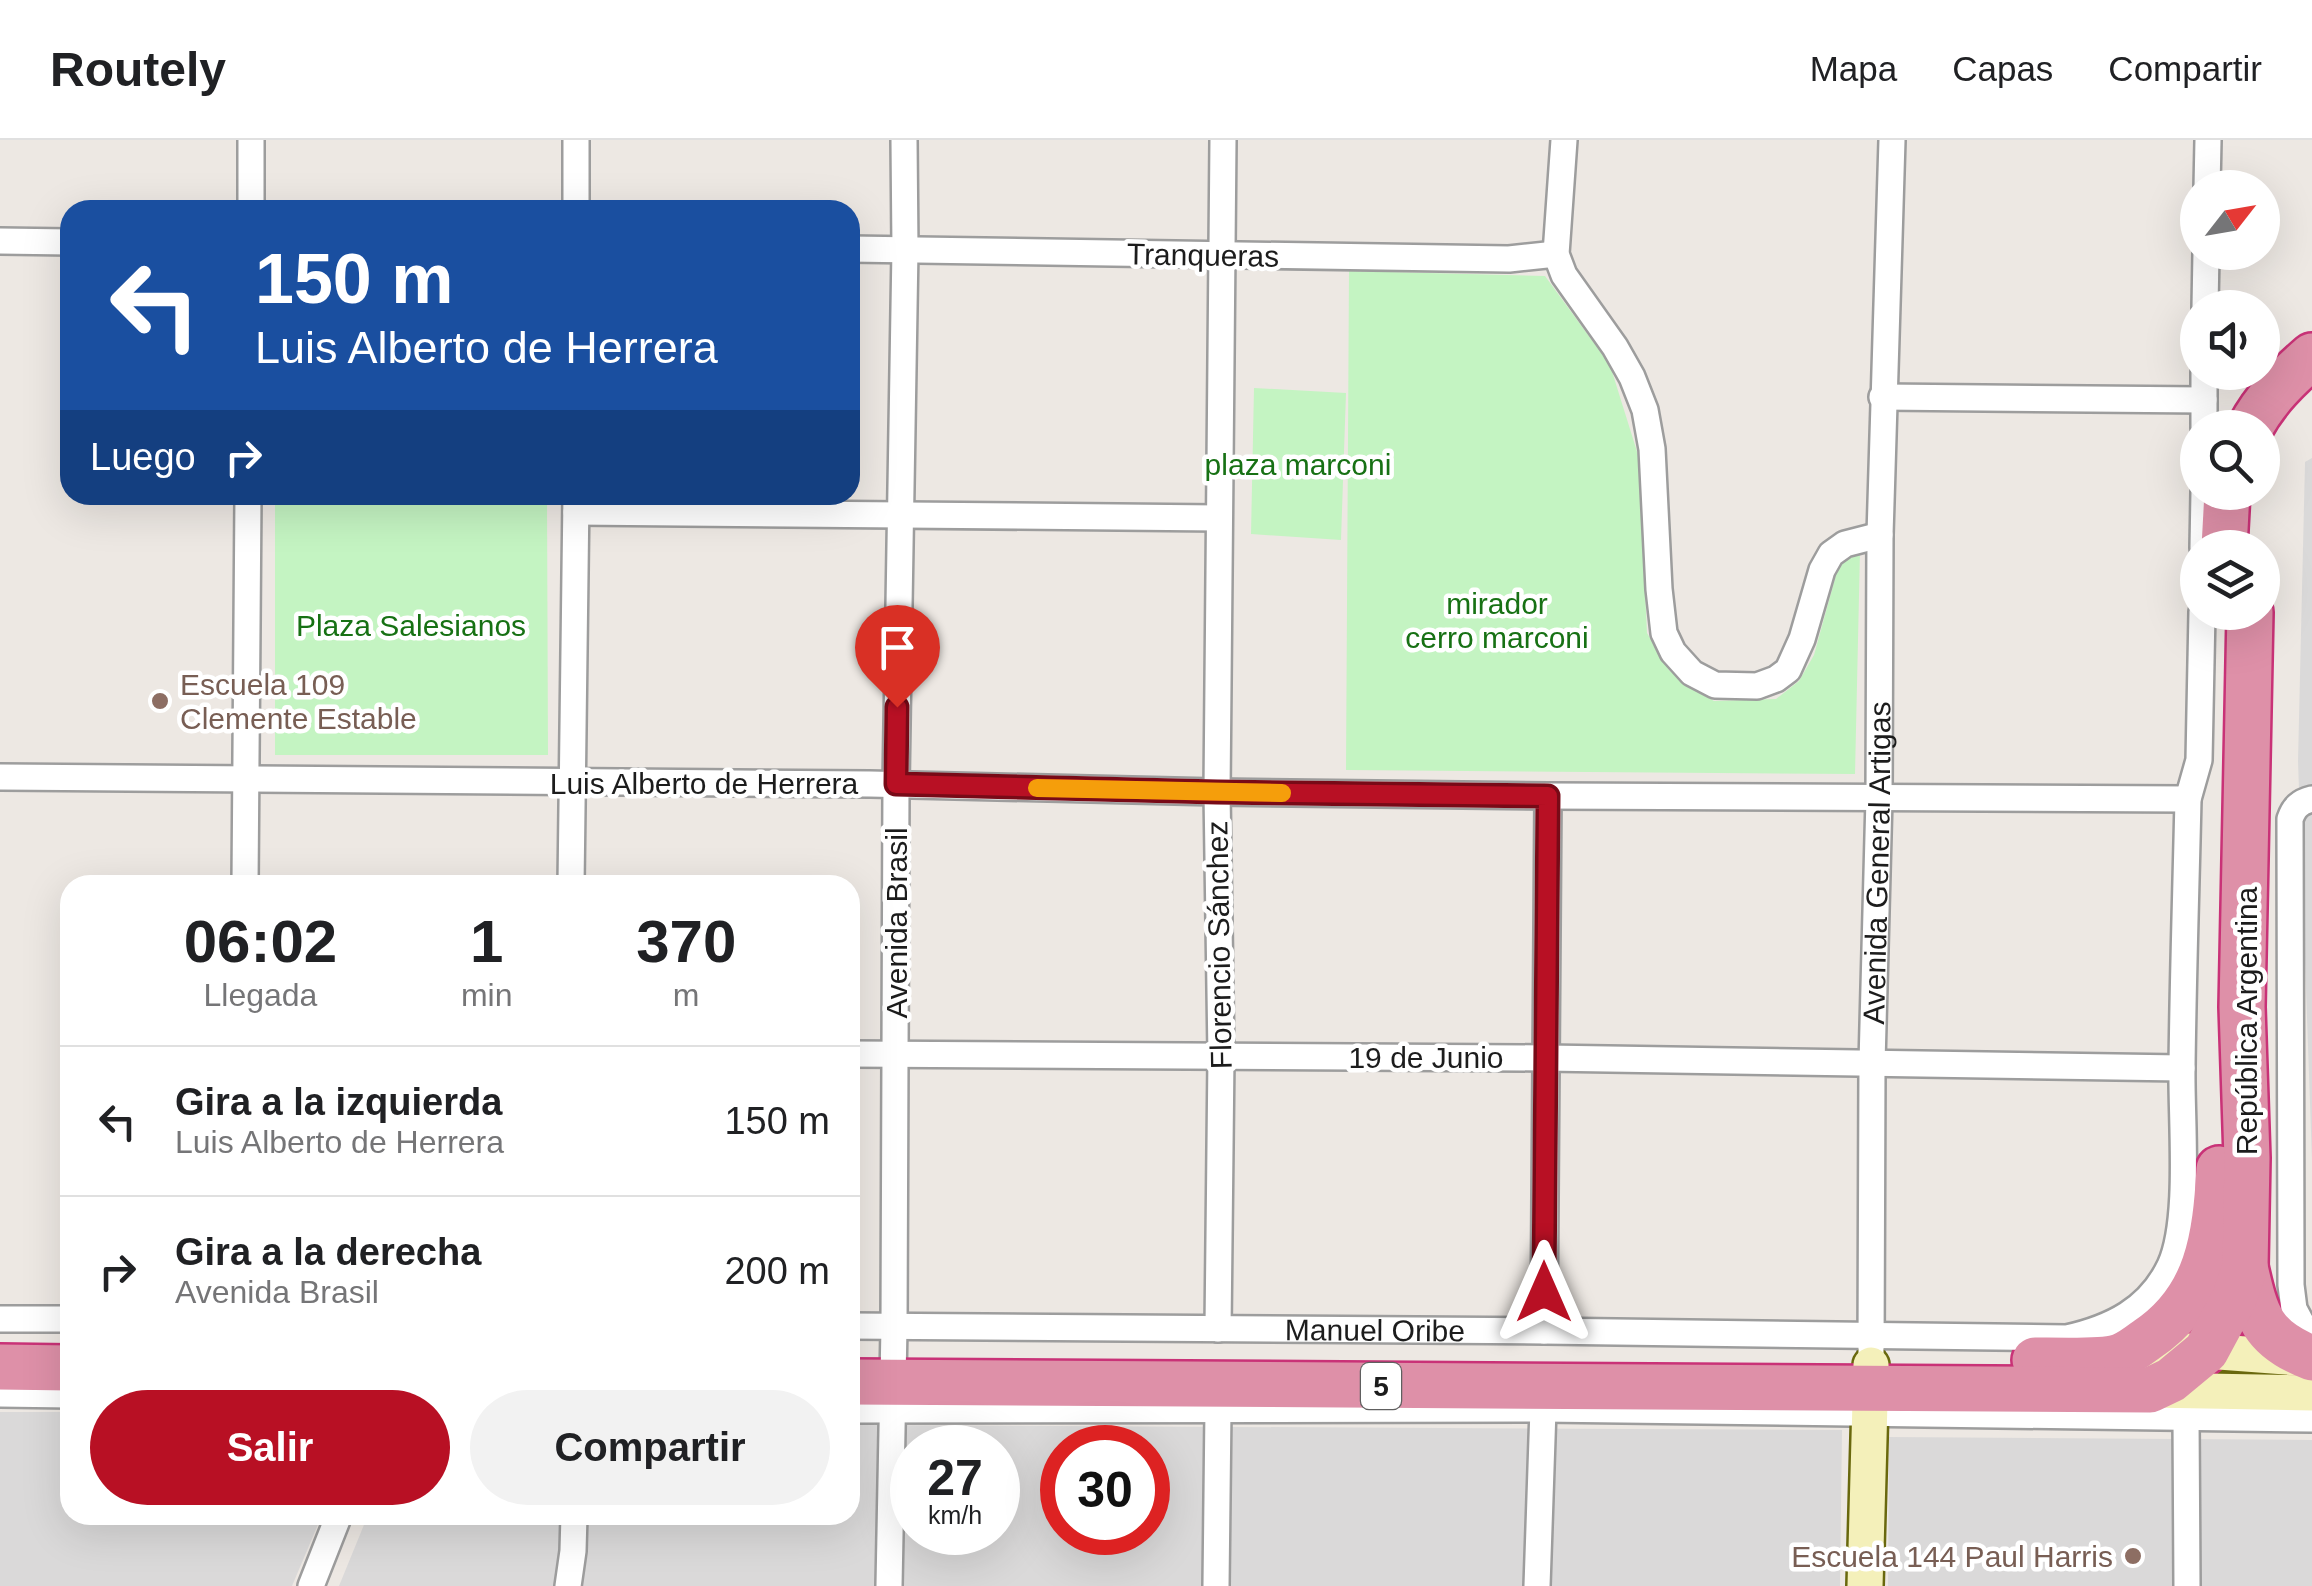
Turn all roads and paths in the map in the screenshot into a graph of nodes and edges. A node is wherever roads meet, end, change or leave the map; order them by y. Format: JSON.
{"nodes":[{"id":1,"x":251,"y":140,"type":"edge"},
{"id":2,"x":576,"y":140,"type":"edge"},
{"id":3,"x":904,"y":140,"type":"edge"},
{"id":4,"x":1223,"y":140,"type":"edge"},
{"id":5,"x":1564,"y":140,"type":"edge"},
{"id":6,"x":1892,"y":140,"type":"edge"},
{"id":7,"x":2208,"y":140,"type":"edge"},
{"id":8,"x":2207,"y":170,"type":"edge"},
{"id":9,"x":250,"y":200,"type":"edge"},
{"id":10,"x":576,"y":200,"type":"edge"},
{"id":11,"x":0,"y":241,"type":"edge"},
{"id":12,"x":60,"y":242,"type":"edge"},
{"id":13,"x":860,"y":248,"type":"edge"},
{"id":14,"x":904,"y":249,"type":"junction"},
{"id":15,"x":1556,"y":254,"type":"junction"},
{"id":16,"x":1222,"y":256,"type":"junction"},
{"id":17,"x":2312,"y":356,"type":"edge"},
{"id":18,"x":2204,"y":390,"type":"edge"},
{"id":19,"x":2312,"y":390,"type":"edge"},
{"id":20,"x":1882,"y":396,"type":"junction"},
{"id":21,"x":2204,"y":400,"type":"junction"},
{"id":22,"x":2204,"y":410,"type":"edge"},
{"id":23,"x":2260,"y":410,"type":"edge"},
{"id":24,"x":2280,"y":426,"type":"edge"},
{"id":25,"x":248,"y":505,"type":"edge"},
{"id":26,"x":576,"y":505,"type":"edge"},
{"id":27,"x":635,"y":505,"type":"edge"},
{"id":28,"x":899,"y":514,"type":"junction"},
{"id":29,"x":1219,"y":518,"type":"junction"},
{"id":30,"x":1880,"y":535,"type":"junction"},
{"id":31,"x":2202,"y":630,"type":"edge"},
{"id":32,"x":2224,"y":630,"type":"edge"},
{"id":33,"x":2250,"y":630,"type":"edge"},
{"id":34,"x":0,"y":777,"type":"edge"},
{"id":35,"x":246,"y":779,"type":"junction"},
{"id":36,"x":572,"y":783,"type":"junction"},
{"id":37,"x":896,"y":784,"type":"junction"},
{"id":38,"x":1217,"y":792,"type":"junction"},
{"id":39,"x":1548,"y":796,"type":"junction"},
{"id":40,"x":1879,"y":798,"type":"junction"},
{"id":41,"x":2188,"y":800,"type":"junction"},
{"id":42,"x":2306,"y":801,"type":"edge"},
{"id":43,"x":245,"y":875,"type":"edge"},
{"id":44,"x":571,"y":875,"type":"edge"},
{"id":45,"x":860,"y":1054,"type":"edge"},
{"id":46,"x":896,"y":1054,"type":"junction"},
{"id":47,"x":1221,"y":1056,"type":"junction"},
{"id":48,"x":1546,"y":1058,"type":"junction"},
{"id":49,"x":1872,"y":1064,"type":"junction"},
{"id":50,"x":2182,"y":1068,"type":"junction"},
{"id":51,"x":2302,"y":1075,"type":"edge"},
{"id":52,"x":2245,"y":1266,"type":"junction"},
{"id":53,"x":0,"y":1319,"type":"edge"},
{"id":54,"x":60,"y":1320,"type":"edge"},
{"id":55,"x":1218,"y":1329,"type":"junction"},
{"id":56,"x":1544,"y":1331,"type":"junction"},
{"id":57,"x":2312,"y":1332,"type":"edge"},
{"id":58,"x":860,"y":1341,"type":"edge"},
{"id":59,"x":0,"y":1345,"type":"edge"},
{"id":60,"x":60,"y":1345,"type":"edge"},
{"id":61,"x":2206,"y":1351,"type":"junction"},
{"id":62,"x":2117,"y":1358,"type":"junction"},
{"id":63,"x":2312,"y":1359,"type":"edge"},
{"id":64,"x":0,"y":1367,"type":"edge"},
{"id":65,"x":60,"y":1368,"type":"edge"},
{"id":66,"x":878,"y":1368,"type":"edge"},
{"id":67,"x":1870,"y":1376,"type":"junction"},
{"id":68,"x":2150,"y":1390,"type":"junction"},
{"id":69,"x":0,"y":1394,"type":"edge"},
{"id":70,"x":2312,"y":1394,"type":"edge"},
{"id":71,"x":60,"y":1395,"type":"edge"},
{"id":72,"x":860,"y":1395,"type":"edge"},
{"id":73,"x":1218,"y":1409,"type":"junction"},
{"id":74,"x":1544,"y":1410,"type":"junction"},
{"id":75,"x":2186,"y":1418,"type":"junction"},
{"id":76,"x":2312,"y":1419,"type":"edge"},
{"id":77,"x":335,"y":1525,"type":"edge"},
{"id":78,"x":574,"y":1525,"type":"edge"},
{"id":79,"x":311,"y":1586,"type":"edge"},
{"id":80,"x":568,"y":1586,"type":"edge"},
{"id":81,"x":889,"y":1586,"type":"edge"},
{"id":82,"x":1216,"y":1586,"type":"edge"},
{"id":83,"x":1537,"y":1586,"type":"edge"},
{"id":84,"x":1865,"y":1586,"type":"edge"},
{"id":85,"x":2187,"y":1586,"type":"edge"}],
"edges":[{"from":1,"to":9,"type":"street"},
{"from":2,"to":10,"type":"street"},
{"from":3,"to":14,"type":"street","name":"Avenida Brasil"},
{"from":4,"to":16,"type":"street","name":"Florencio Sánchez"},
{"from":5,"to":15,"type":"street"},
{"from":6,"to":20,"type":"street","name":"Avenida General Artigas"},
{"from":7,"to":8,"type":"street"},
{"from":11,"to":12,"type":"street"},
{"from":13,"to":14,"type":"street","name":"Tranqueras"},
{"from":14,"to":16,"type":"street","name":"Tranqueras"},
{"from":14,"to":28,"type":"street","name":"Avenida Brasil"},
{"from":15,"to":16,"type":"street","name":"Tranqueras"},
{"from":15,"to":30,"type":"street"},
{"from":16,"to":29,"type":"street","name":"Florencio Sánchez"},
{"from":17,"to":23,"type":"highway"},
{"from":18,"to":21,"type":"street"},
{"from":19,"to":24,"type":"highway"},
{"from":20,"to":21,"type":"street"},
{"from":20,"to":30,"type":"street","name":"Avenida General Artigas"},
{"from":21,"to":22,"type":"street"},
{"from":25,"to":35,"type":"street"},
{"from":26,"to":36,"type":"street"},
{"from":27,"to":28,"type":"street"},
{"from":28,"to":29,"type":"street"},
{"from":28,"to":37,"type":"street","name":"Avenida Brasil"},
{"from":29,"to":38,"type":"street","name":"Florencio Sánchez"},
{"from":30,"to":40,"type":"street","name":"Avenida General Artigas"},
{"from":31,"to":41,"type":"street"},
{"from":32,"to":62,"type":"highway","name":"República Argentina"},
{"from":33,"to":52,"type":"highway","name":"República Argentina"},
{"from":34,"to":35,"type":"street","name":"Luis Alberto de Herrera"},
{"from":35,"to":36,"type":"street","name":"Luis Alberto de Herrera"},
{"from":35,"to":43,"type":"street"},
{"from":36,"to":37,"type":"street","name":"Luis Alberto de Herrera"},
{"from":36,"to":44,"type":"street"},
{"from":37,"to":38,"type":"street","name":"Luis Alberto de Herrera"},
{"from":37,"to":46,"type":"street","name":"Avenida Brasil"},
{"from":38,"to":39,"type":"street","name":"Luis Alberto de Herrera"},
{"from":38,"to":47,"type":"street","name":"Florencio Sánchez"},
{"from":39,"to":40,"type":"street","name":"Luis Alberto de Herrera"},
{"from":39,"to":48,"type":"street"},
{"from":40,"to":41,"type":"street","name":"Luis Alberto de Herrera"},
{"from":40,"to":49,"type":"street","name":"Avenida General Artigas"},
{"from":41,"to":50,"type":"street"},
{"from":42,"to":51,"type":"street","name":"República Argentina"},
{"from":45,"to":46,"type":"street","name":"19 de Junio"},
{"from":46,"to":47,"type":"street","name":"19 de Junio"},
{"from":46,"to":66,"type":"street","name":"Avenida Brasil"},
{"from":47,"to":48,"type":"street","name":"19 de Junio"},
{"from":47,"to":55,"type":"street","name":"Florencio Sánchez"},
{"from":48,"to":49,"type":"street","name":"19 de Junio"},
{"from":48,"to":56,"type":"street"},
{"from":49,"to":50,"type":"street","name":"19 de Junio"},
{"from":49,"to":67,"type":"street","name":"Avenida General Artigas"},
{"from":50,"to":67,"type":"street","name":"Manuel Oribe"},
{"from":51,"to":57,"type":"street","name":"República Argentina"},
{"from":52,"to":61,"type":"highway","name":"República Argentina"},
{"from":52,"to":63,"type":"highway"},
{"from":53,"to":54,"type":"street"},
{"from":55,"to":56,"type":"street","name":"Manuel Oribe"},
{"from":55,"to":66,"type":"street","name":"Manuel Oribe"},
{"from":56,"to":67,"type":"street","name":"Manuel Oribe"},
{"from":58,"to":66,"type":"street","name":"Manuel Oribe"},
{"from":59,"to":60,"type":"highway"},
{"from":61,"to":62,"type":"main road","number":"5"},
{"from":61,"to":63,"type":"main road","number":"5"},
{"from":61,"to":68,"type":"highway","name":"República Argentina"},
{"from":62,"to":67,"type":"highway","name":"Manuel Oribe","number":"5"},
{"from":64,"to":65,"type":"highway"},
{"from":66,"to":67,"type":"highway","name":"Manuel Oribe","number":"5"},
{"from":66,"to":72,"type":"street"},
{"from":66,"to":73,"type":"street"},
{"from":66,"to":81,"type":"street","name":"Avenida Brasil"},
{"from":67,"to":68,"type":"highway","name":"Manuel Oribe","number":"5"},
{"from":67,"to":74,"type":"street"},
{"from":67,"to":75,"type":"street"},
{"from":67,"to":84,"type":"main road","name":"Avenida General Artigas"},
{"from":68,"to":70,"type":"main road","number":"5"},
{"from":69,"to":71,"type":"street"},
{"from":73,"to":74,"type":"street"},
{"from":73,"to":82,"type":"street"},
{"from":74,"to":83,"type":"street"},
{"from":75,"to":76,"type":"street"},
{"from":75,"to":85,"type":"street"},
{"from":77,"to":79,"type":"street"},
{"from":78,"to":80,"type":"street"}]}
